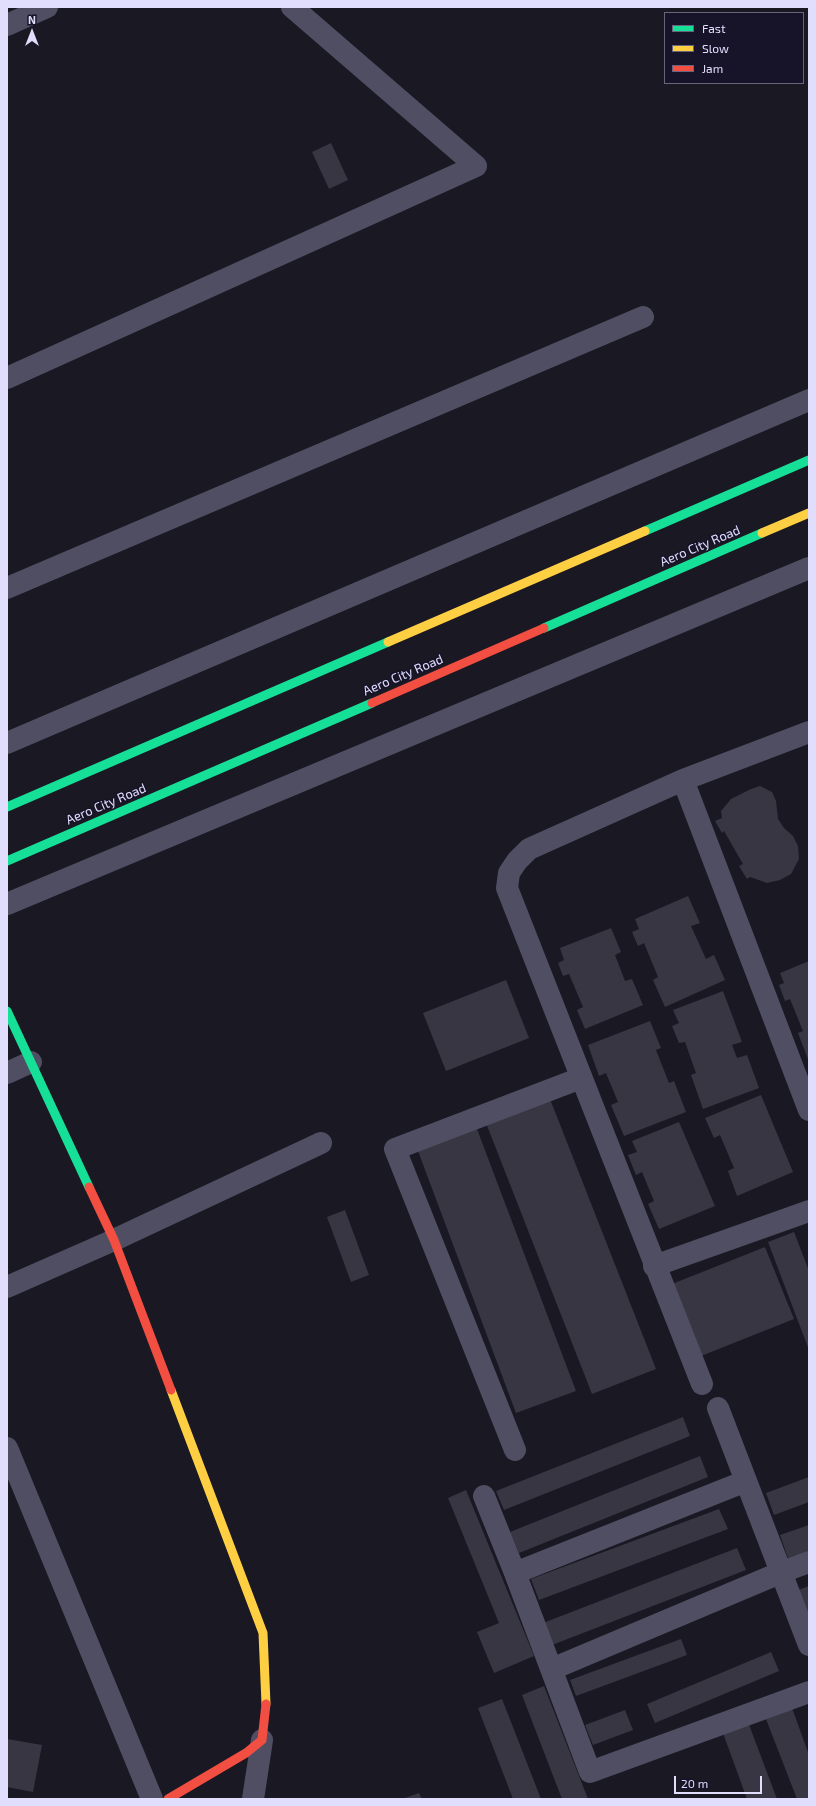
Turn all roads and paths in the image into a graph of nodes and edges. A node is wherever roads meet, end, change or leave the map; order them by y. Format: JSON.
{"nodes":[{"id":1,"x":47,"y":7,"type":"edge"},
{"id":2,"x":292,"y":7,"type":"edge"},
{"id":3,"x":7,"y":25,"type":"edge"},
{"id":4,"x":643,"y":317,"type":"dead end"},
{"id":5,"x":7,"y":378,"type":"edge"},
{"id":6,"x":809,"y":400,"type":"edge"},
{"id":7,"x":809,"y":460,"type":"edge"},
{"id":8,"x":809,"y":513,"type":"edge"},
{"id":9,"x":809,"y":568,"type":"edge"},
{"id":10,"x":7,"y":588,"type":"edge"},
{"id":11,"x":809,"y":732,"type":"edge"},
{"id":12,"x":7,"y":743,"type":"edge"},
{"id":13,"x":683,"y":780,"type":"junction"},
{"id":14,"x":7,"y":807,"type":"edge"},
{"id":15,"x":7,"y":861,"type":"edge"},
{"id":16,"x":7,"y":904,"type":"edge"},
{"id":17,"x":7,"y":1011,"type":"edge"},
{"id":18,"x":31,"y":1062,"type":"junction"},
{"id":19,"x":7,"y":1073,"type":"edge"},
{"id":20,"x":581,"y":1078,"type":"junction"},
{"id":21,"x":809,"y":1110,"type":"edge"},
{"id":22,"x":321,"y":1143,"type":"dead end"},
{"id":23,"x":809,"y":1211,"type":"edge"},
{"id":24,"x":114,"y":1240,"type":"junction"},
{"id":25,"x":654,"y":1266,"type":"junction"},
{"id":26,"x":7,"y":1287,"type":"edge"},
{"id":27,"x":702,"y":1384,"type":"dead end"},
{"id":28,"x":718,"y":1408,"type":"dead end"},
{"id":29,"x":7,"y":1448,"type":"edge"},
{"id":30,"x":515,"y":1450,"type":"dead end"},
{"id":31,"x":746,"y":1481,"type":"junction"},
{"id":32,"x":484,"y":1496,"type":"dead end"},
{"id":33,"x":809,"y":1562,"type":"edge"},
{"id":34,"x":782,"y":1572,"type":"junction"},
{"id":35,"x":515,"y":1573,"type":"junction"},
{"id":36,"x":809,"y":1645,"type":"edge"},
{"id":37,"x":552,"y":1669,"type":"junction"},
{"id":38,"x":809,"y":1692,"type":"edge"},
{"id":39,"x":262,"y":1740,"type":"junction"},
{"id":40,"x":152,"y":1799,"type":"edge"},
{"id":41,"x":168,"y":1799,"type":"edge"},
{"id":42,"x":253,"y":1799,"type":"edge"}],
"edges":[{"from":1,"to":3,"type":"street"},
{"from":2,"to":5,"type":"street"},
{"from":4,"to":10,"type":"street"},
{"from":6,"to":12,"type":"street"},
{"from":7,"to":14,"type":"street"},
{"from":8,"to":15,"type":"street","name":"Aero City Road"},
{"from":9,"to":16,"type":"street"},
{"from":11,"to":13,"type":"street"},
{"from":13,"to":20,"type":"street"},
{"from":13,"to":21,"type":"street"},
{"from":17,"to":18,"type":"street"},
{"from":18,"to":19,"type":"street"},
{"from":18,"to":24,"type":"street"},
{"from":20,"to":25,"type":"street"},
{"from":20,"to":30,"type":"street"},
{"from":22,"to":24,"type":"street"},
{"from":23,"to":25,"type":"street"},
{"from":24,"to":26,"type":"street"},
{"from":24,"to":39,"type":"street"},
{"from":25,"to":27,"type":"street"},
{"from":28,"to":31,"type":"street"},
{"from":29,"to":40,"type":"street"},
{"from":31,"to":34,"type":"street"},
{"from":31,"to":35,"type":"street"},
{"from":32,"to":35,"type":"street"},
{"from":33,"to":34,"type":"street"},
{"from":34,"to":36,"type":"street"},
{"from":34,"to":37,"type":"street"},
{"from":35,"to":37,"type":"street"},
{"from":37,"to":38,"type":"street"},
{"from":39,"to":41,"type":"street"},
{"from":39,"to":42,"type":"street"}]}
